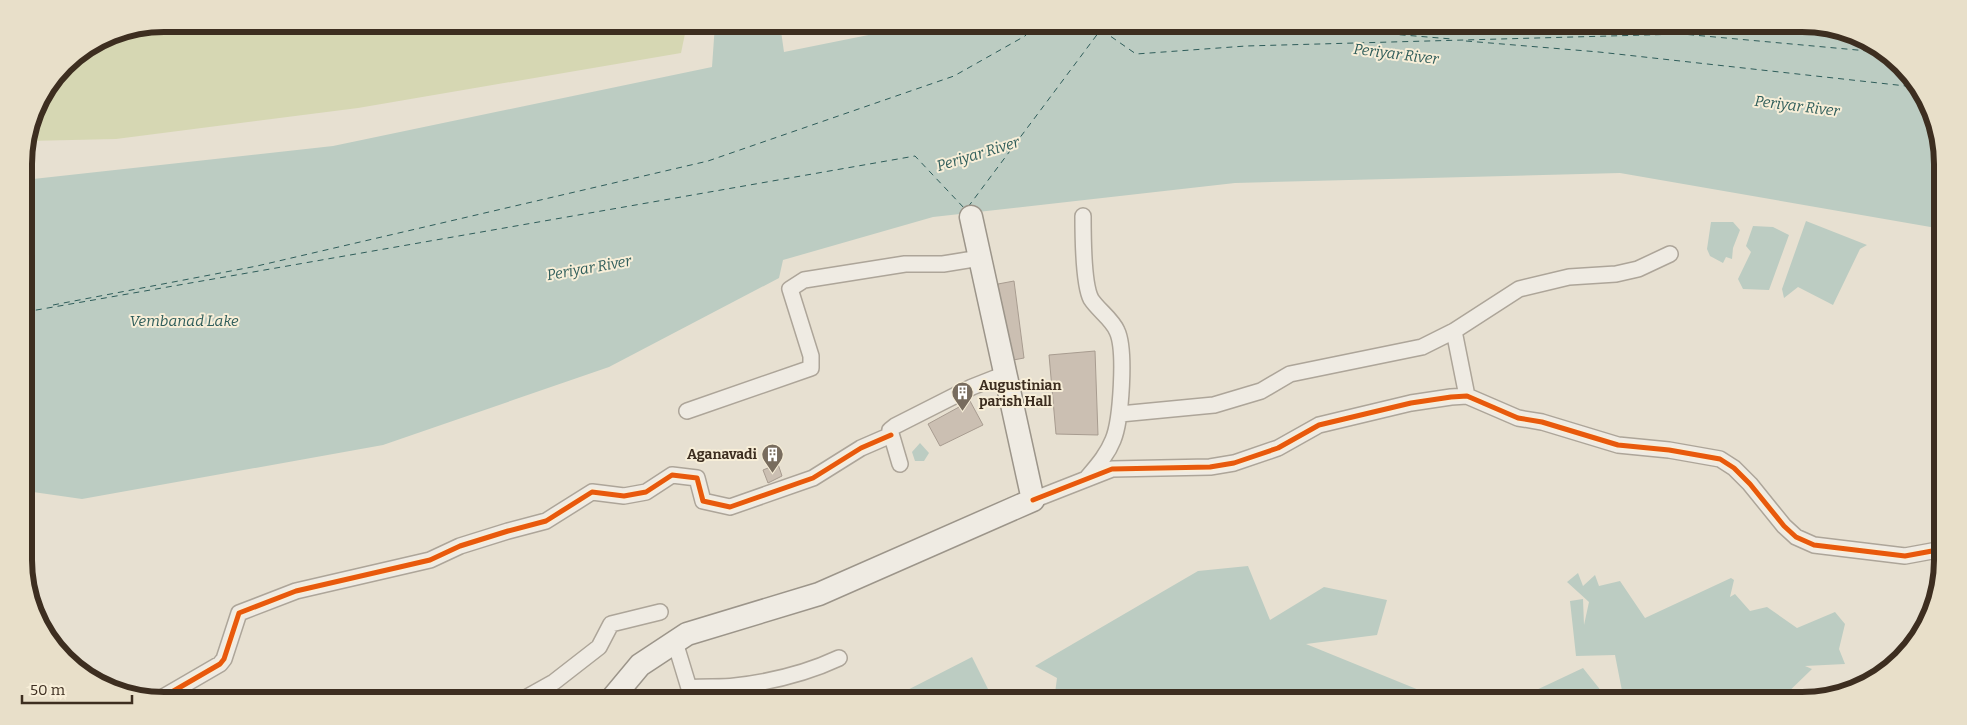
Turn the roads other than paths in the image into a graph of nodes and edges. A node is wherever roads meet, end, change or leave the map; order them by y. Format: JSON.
{"nodes":[{"id":1,"x":1083,"y":216,"type":"dead end"},
{"id":2,"x":971,"y":217,"type":"dead end"},
{"id":3,"x":1670,"y":254,"type":"dead end"},
{"id":4,"x":980,"y":258,"type":"junction"},
{"id":5,"x":1454,"y":331,"type":"junction"},
{"id":6,"x":1006,"y":374,"type":"junction"},
{"id":7,"x":1467,"y":396,"type":"junction"},
{"id":8,"x":687,"y":411,"type":"dead end"},
{"id":9,"x":1120,"y":414,"type":"junction"},
{"id":10,"x":891,"y":435,"type":"junction"},
{"id":11,"x":900,"y":464,"type":"dead end"},
{"id":12,"x":1086,"y":479,"type":"junction"},
{"id":13,"x":1033,"y":500,"type":"junction"},
{"id":14,"x":1934,"y":551,"type":"edge"},
{"id":15,"x":660,"y":612,"type":"dead end"},
{"id":16,"x":674,"y":642,"type":"junction"},
{"id":17,"x":838,"y":658,"type":"dead end"},
{"id":18,"x":172,"y":692,"type":"edge"},
{"id":19,"x":536,"y":692,"type":"edge"},
{"id":20,"x":618,"y":692,"type":"edge"}],
"edges":[{"from":1,"to":9,"type":"street"},
{"from":2,"to":4,"type":"street"},
{"from":3,"to":5,"type":"street"},
{"from":4,"to":6,"type":"street"},
{"from":4,"to":8,"type":"street"},
{"from":5,"to":7,"type":"street"},
{"from":5,"to":9,"type":"street"},
{"from":6,"to":10,"type":"street"},
{"from":6,"to":13,"type":"street"},
{"from":7,"to":12,"type":"street"},
{"from":7,"to":14,"type":"street"},
{"from":9,"to":12,"type":"street"},
{"from":10,"to":11,"type":"street"},
{"from":10,"to":18,"type":"street"},
{"from":12,"to":13,"type":"street"},
{"from":13,"to":16,"type":"street"},
{"from":15,"to":19,"type":"street"},
{"from":16,"to":17,"type":"street"},
{"from":16,"to":20,"type":"street"}]}
